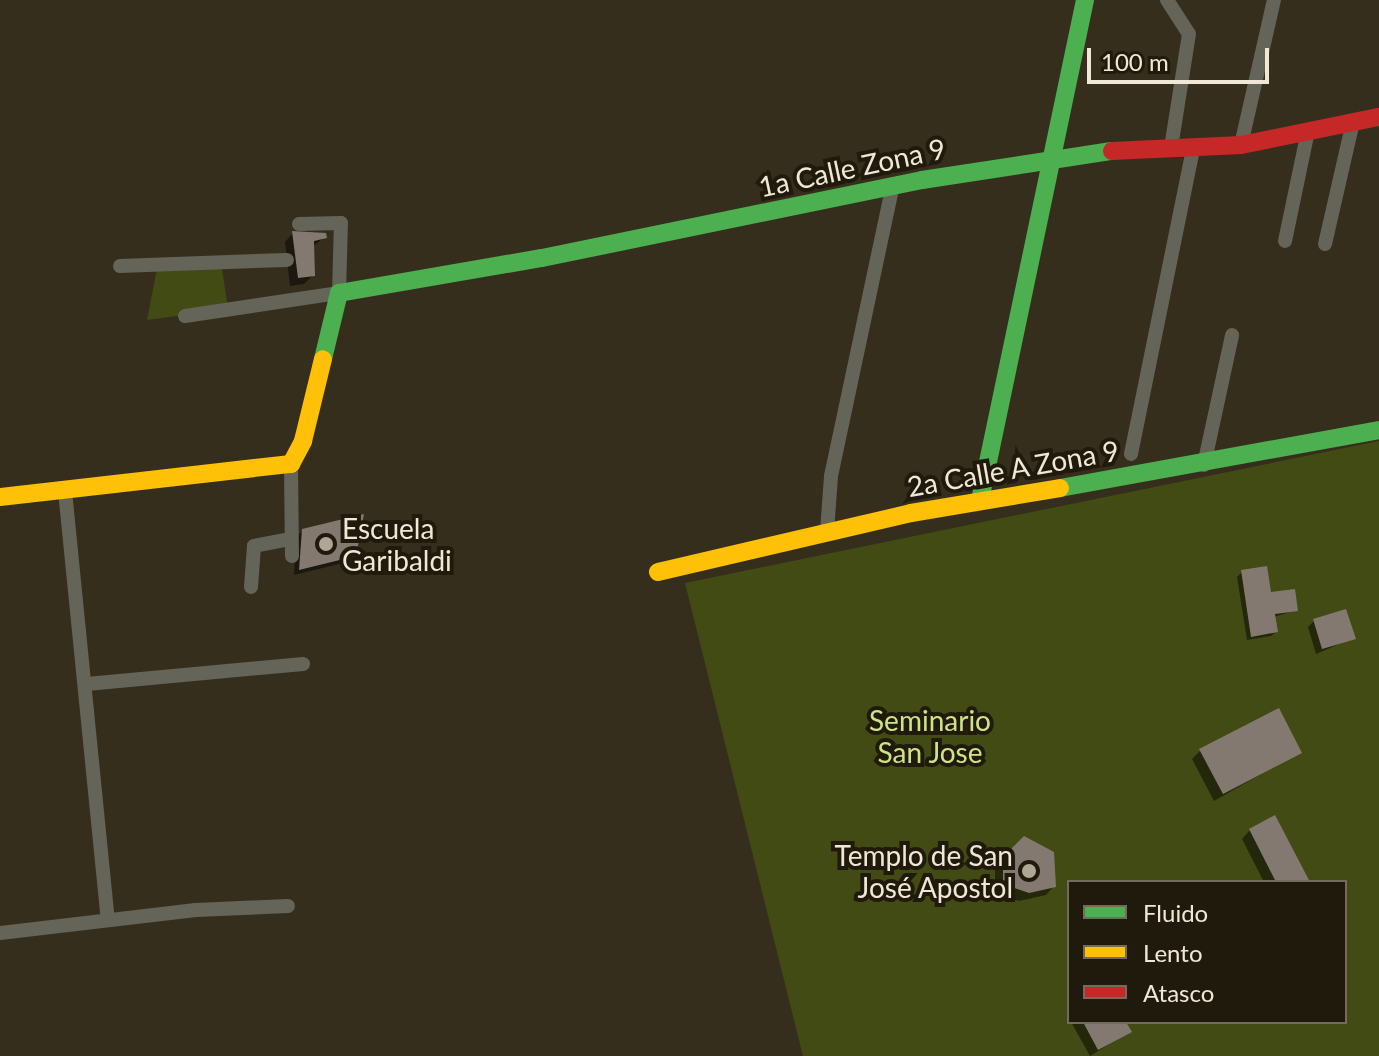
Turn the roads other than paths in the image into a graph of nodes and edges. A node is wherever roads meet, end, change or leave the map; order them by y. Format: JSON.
{"nodes":[{"id":1,"x":1085,"y":0,"type":"edge"},
{"id":2,"x":1167,"y":0,"type":"edge"},
{"id":3,"x":1274,"y":0,"type":"edge"},
{"id":4,"x":1379,"y":117,"type":"edge"},
{"id":5,"x":1353,"y":122,"type":"junction"},
{"id":6,"x":1308,"y":131,"type":"junction"},
{"id":7,"x":1241,"y":145,"type":"junction"},
{"id":8,"x":1171,"y":148,"type":"junction"},
{"id":9,"x":1193,"y":148,"type":"junction"},
{"id":10,"x":1052,"y":159,"type":"junction"},
{"id":11,"x":892,"y":188,"type":"junction"},
{"id":12,"x":299,"y":224,"type":"dead end"},
{"id":13,"x":1285,"y":241,"type":"dead end"},
{"id":14,"x":1325,"y":244,"type":"dead end"},
{"id":15,"x":287,"y":260,"type":"dead end"},
{"id":16,"x":120,"y":266,"type":"dead end"},
{"id":17,"x":339,"y":293,"type":"junction"},
{"id":18,"x":185,"y":316,"type":"dead end"},
{"id":19,"x":1232,"y":335,"type":"dead end"},
{"id":20,"x":1379,"y":430,"type":"edge"},
{"id":21,"x":1131,"y":454,"type":"dead end"},
{"id":22,"x":291,"y":464,"type":"junction"},
{"id":23,"x":1204,"y":465,"type":"junction"},
{"id":24,"x":65,"y":491,"type":"junction"},
{"id":25,"x":0,"y":497,"type":"edge"},
{"id":26,"x":980,"y":500,"type":"junction"},
{"id":27,"x":827,"y":531,"type":"junction"},
{"id":28,"x":289,"y":539,"type":"junction"},
{"id":29,"x":292,"y":556,"type":"dead end"},
{"id":30,"x":658,"y":572,"type":"dead end"},
{"id":31,"x":251,"y":587,"type":"dead end"},
{"id":32,"x":303,"y":664,"type":"dead end"},
{"id":33,"x":87,"y":684,"type":"junction"},
{"id":34,"x":288,"y":906,"type":"dead end"},
{"id":35,"x":108,"y":919,"type":"junction"},
{"id":36,"x":0,"y":933,"type":"edge"}],
"edges":[{"from":1,"to":10,"type":"street"},
{"from":2,"to":8,"type":"street"},
{"from":3,"to":7,"type":"street"},
{"from":4,"to":5,"type":"street","name":"1a Calle Zona 9"},
{"from":5,"to":6,"type":"street","name":"1a Calle Zona 9"},
{"from":5,"to":14,"type":"street"},
{"from":6,"to":7,"type":"street","name":"1a Calle Zona 9"},
{"from":6,"to":13,"type":"street"},
{"from":7,"to":9,"type":"street","name":"1a Calle Zona 9"},
{"from":8,"to":9,"type":"street","name":"1a Calle Zona 9"},
{"from":8,"to":10,"type":"street","name":"1a Calle Zona 9"},
{"from":9,"to":21,"type":"street"},
{"from":10,"to":11,"type":"street","name":"1a Calle Zona 9"},
{"from":10,"to":26,"type":"street"},
{"from":11,"to":17,"type":"street","name":"1a Calle Zona 9"},
{"from":11,"to":27,"type":"street"},
{"from":12,"to":17,"type":"street"},
{"from":15,"to":16,"type":"street"},
{"from":17,"to":18,"type":"street"},
{"from":17,"to":22,"type":"street"},
{"from":19,"to":23,"type":"street"},
{"from":20,"to":23,"type":"street","name":"2a Calle A Zona 9"},
{"from":22,"to":24,"type":"street"},
{"from":22,"to":28,"type":"street"},
{"from":23,"to":26,"type":"street","name":"2a Calle A Zona 9"},
{"from":24,"to":25,"type":"street"},
{"from":24,"to":33,"type":"street"},
{"from":26,"to":27,"type":"street","name":"2a Calle A Zona 9"},
{"from":27,"to":30,"type":"street","name":"2a Calle A Zona 9"},
{"from":28,"to":29,"type":"street"},
{"from":28,"to":31,"type":"street"},
{"from":32,"to":33,"type":"street"},
{"from":33,"to":35,"type":"street"},
{"from":34,"to":35,"type":"street"},
{"from":35,"to":36,"type":"street"}]}
